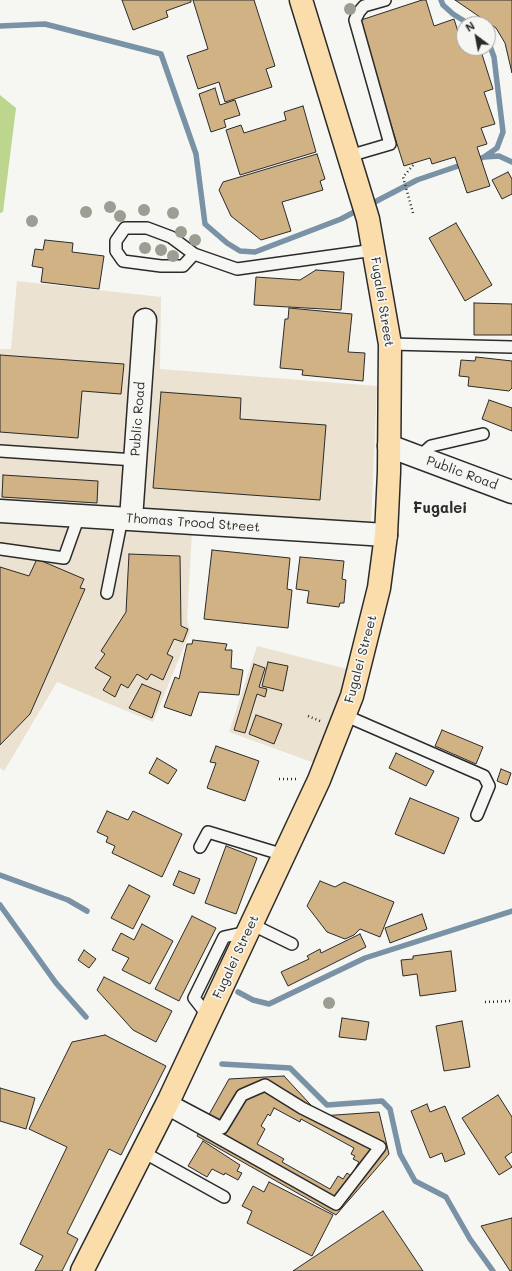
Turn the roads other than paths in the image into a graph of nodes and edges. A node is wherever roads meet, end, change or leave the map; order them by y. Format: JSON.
{"nodes":[{"id":1,"x":301,"y":0,"type":"edge"},
{"id":2,"x":385,"y":0,"type":"edge"},
{"id":3,"x":349,"y":156,"type":"junction"},
{"id":4,"x":374,"y":250,"type":"junction"},
{"id":5,"x":194,"y":254,"type":"junction"},
{"id":6,"x":145,"y":320,"type":"dead end"},
{"id":7,"x":390,"y":344,"type":"junction"},
{"id":8,"x":512,"y":347,"type":"edge"},
{"id":9,"x":483,"y":434,"type":"dead end"},
{"id":10,"x":389,"y":446,"type":"junction"},
{"id":11,"x":0,"y":451,"type":"edge"},
{"id":12,"x":419,"y":457,"type":"junction"},
{"id":13,"x":135,"y":460,"type":"junction"},
{"id":14,"x":512,"y":492,"type":"edge"},
{"id":15,"x":0,"y":511,"type":"edge"},
{"id":16,"x":79,"y":516,"type":"junction"},
{"id":17,"x":127,"y":519,"type":"junction"},
{"id":18,"x":386,"y":535,"type":"junction"},
{"id":19,"x":0,"y":549,"type":"edge"},
{"id":20,"x":107,"y":593,"type":"dead end"},
{"id":21,"x":344,"y":715,"type":"junction"},
{"id":22,"x":477,"y":815,"type":"dead end"},
{"id":23,"x":200,"y":847,"type":"dead end"},
{"id":24,"x":284,"y":855,"type":"junction"},
{"id":25,"x":249,"y":928,"type":"junction"},
{"id":26,"x":292,"y":944,"type":"dead end"},
{"id":27,"x":167,"y":1104,"type":"junction"},
{"id":28,"x":143,"y":1152,"type":"junction"},
{"id":29,"x":224,"y":1197,"type":"dead end"},
{"id":30,"x":82,"y":1271,"type":"edge"}],
"edges":[{"from":1,"to":3,"type":"main road","name":"Fugalei Street"},
{"from":2,"to":3,"type":"lane"},
{"from":3,"to":4,"type":"main road","name":"Fugalei Street"},
{"from":4,"to":5,"type":"lane"},
{"from":4,"to":7,"type":"main road","name":"Fugalei Street"},
{"from":5,"to":5,"type":"lane"},
{"from":6,"to":13,"type":"street","name":"Public Road"},
{"from":7,"to":8,"type":"lane"},
{"from":7,"to":10,"type":"main road","name":"Fugalei Street"},
{"from":9,"to":12,"type":"lane"},
{"from":10,"to":12,"type":"street","name":"Public Road"},
{"from":10,"to":18,"type":"main road","name":"Fugalei Street"},
{"from":11,"to":13,"type":"lane"},
{"from":12,"to":14,"type":"street","name":"Public Road"},
{"from":13,"to":17,"type":"street","name":"Public Road"},
{"from":15,"to":16,"type":"street","name":"Thomas Trood Street"},
{"from":16,"to":17,"type":"street","name":"Thomas Trood Street"},
{"from":16,"to":19,"type":"lane"},
{"from":17,"to":18,"type":"street","name":"Thomas Trood Street"},
{"from":17,"to":20,"type":"lane"},
{"from":18,"to":21,"type":"main road","name":"Fugalei Street"},
{"from":21,"to":22,"type":"lane"},
{"from":21,"to":24,"type":"main road","name":"Fugalei Street"},
{"from":23,"to":24,"type":"lane"},
{"from":24,"to":25,"type":"main road","name":"Fugalei Street"},
{"from":25,"to":26,"type":"lane"},
{"from":25,"to":27,"type":"main road","name":"Fugalei Street"},
{"from":27,"to":27,"type":"lane"},
{"from":27,"to":28,"type":"main road","name":"Fugalei Street"},
{"from":28,"to":29,"type":"lane"},
{"from":28,"to":30,"type":"main road","name":"Fugalei Street"}]}
